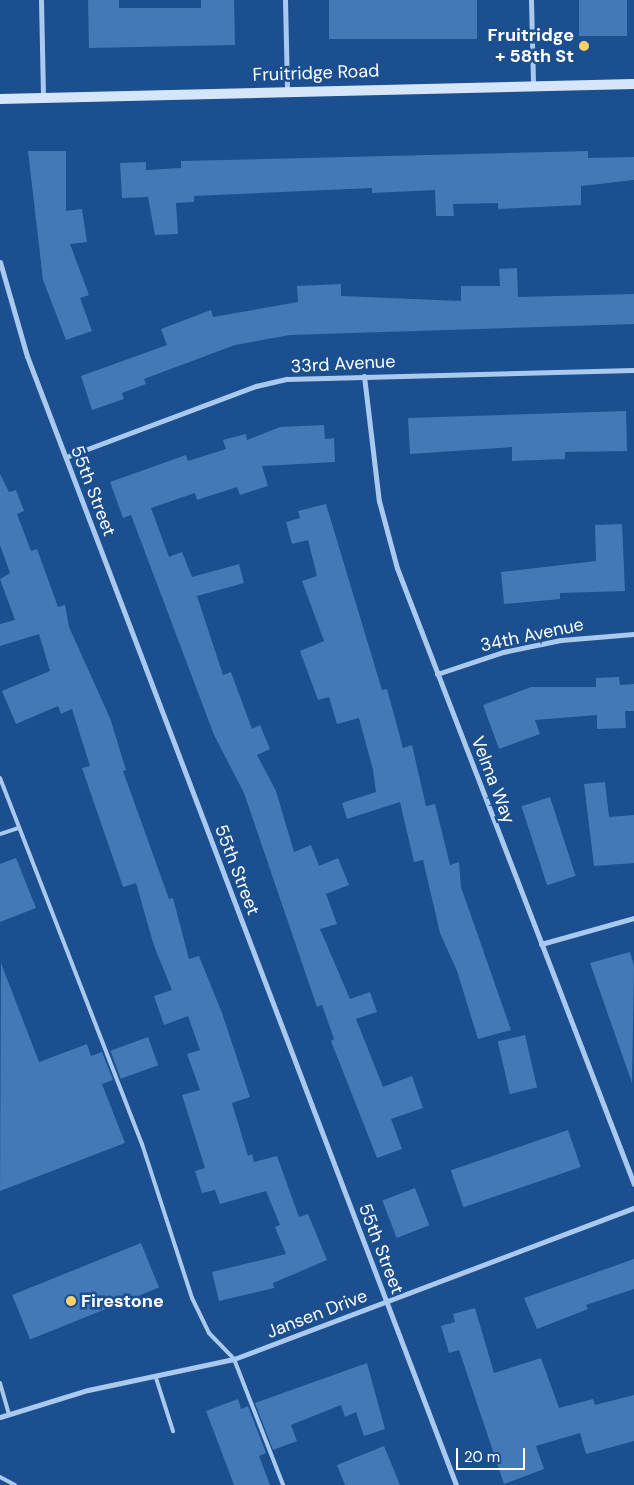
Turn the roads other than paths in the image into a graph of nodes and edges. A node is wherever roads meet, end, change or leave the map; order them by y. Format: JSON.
{"nodes":[{"id":1,"x":41,"y":0,"type":"edge"},
{"id":2,"x":285,"y":0,"type":"edge"},
{"id":3,"x":531,"y":0,"type":"edge"},
{"id":4,"x":533,"y":84,"type":"junction"},
{"id":5,"x":634,"y":84,"type":"edge"},
{"id":6,"x":287,"y":90,"type":"junction"},
{"id":7,"x":42,"y":97,"type":"junction"},
{"id":8,"x":0,"y":99,"type":"edge"},
{"id":9,"x":0,"y":262,"type":"edge"},
{"id":10,"x":634,"y":370,"type":"edge"},
{"id":11,"x":364,"y":376,"type":"junction"},
{"id":12,"x":66,"y":457,"type":"junction"},
{"id":13,"x":634,"y":634,"type":"edge"},
{"id":14,"x":437,"y":674,"type":"junction"},
{"id":15,"x":0,"y":778,"type":"edge"},
{"id":16,"x":18,"y":828,"type":"junction"},
{"id":17,"x":0,"y":834,"type":"edge"},
{"id":18,"x":634,"y":918,"type":"edge"},
{"id":19,"x":541,"y":944,"type":"junction"},
{"id":20,"x":634,"y":1184,"type":"edge"},
{"id":21,"x":634,"y":1208,"type":"edge"},
{"id":22,"x":386,"y":1302,"type":"junction"},
{"id":23,"x":234,"y":1359,"type":"junction"},
{"id":24,"x":156,"y":1378,"type":"junction"},
{"id":25,"x":0,"y":1382,"type":"edge"},
{"id":26,"x":9,"y":1414,"type":"junction"},
{"id":27,"x":0,"y":1416,"type":"edge"},
{"id":28,"x":174,"y":1431,"type":"dead end"},
{"id":29,"x":0,"y":1477,"type":"edge"},
{"id":30,"x":15,"y":1485,"type":"edge"},
{"id":31,"x":283,"y":1485,"type":"edge"},
{"id":32,"x":456,"y":1485,"type":"edge"}],
"edges":[{"from":1,"to":7,"type":"street"},
{"from":2,"to":6,"type":"street"},
{"from":3,"to":4,"type":"street"},
{"from":4,"to":5,"type":"main road","name":"Fruitridge Road"},
{"from":4,"to":6,"type":"main road","name":"Fruitridge Road"},
{"from":6,"to":7,"type":"main road","name":"Fruitridge Road"},
{"from":7,"to":8,"type":"main road","name":"Fruitridge Road"},
{"from":9,"to":12,"type":"street","name":"55th Street"},
{"from":10,"to":11,"type":"street","name":"33rd Avenue"},
{"from":11,"to":12,"type":"street","name":"33rd Avenue"},
{"from":11,"to":14,"type":"street","name":"Velma Way"},
{"from":12,"to":22,"type":"street","name":"55th Street"},
{"from":13,"to":14,"type":"street","name":"34th Avenue"},
{"from":14,"to":19,"type":"street","name":"Velma Way"},
{"from":15,"to":16,"type":"lane"},
{"from":16,"to":17,"type":"lane"},
{"from":16,"to":23,"type":"lane"},
{"from":18,"to":19,"type":"street"},
{"from":19,"to":20,"type":"street","name":"Velma Way"},
{"from":21,"to":22,"type":"street","name":"Jansen Drive"},
{"from":22,"to":23,"type":"street","name":"Jansen Drive"},
{"from":22,"to":32,"type":"street","name":"55th Street"},
{"from":23,"to":24,"type":"street","name":"Jansen Drive"},
{"from":23,"to":31,"type":"lane"},
{"from":24,"to":26,"type":"street","name":"Jansen Drive"},
{"from":24,"to":28,"type":"lane"},
{"from":25,"to":26,"type":"lane"},
{"from":26,"to":27,"type":"street","name":"Jansen Drive"},
{"from":29,"to":30,"type":"lane"}]}
